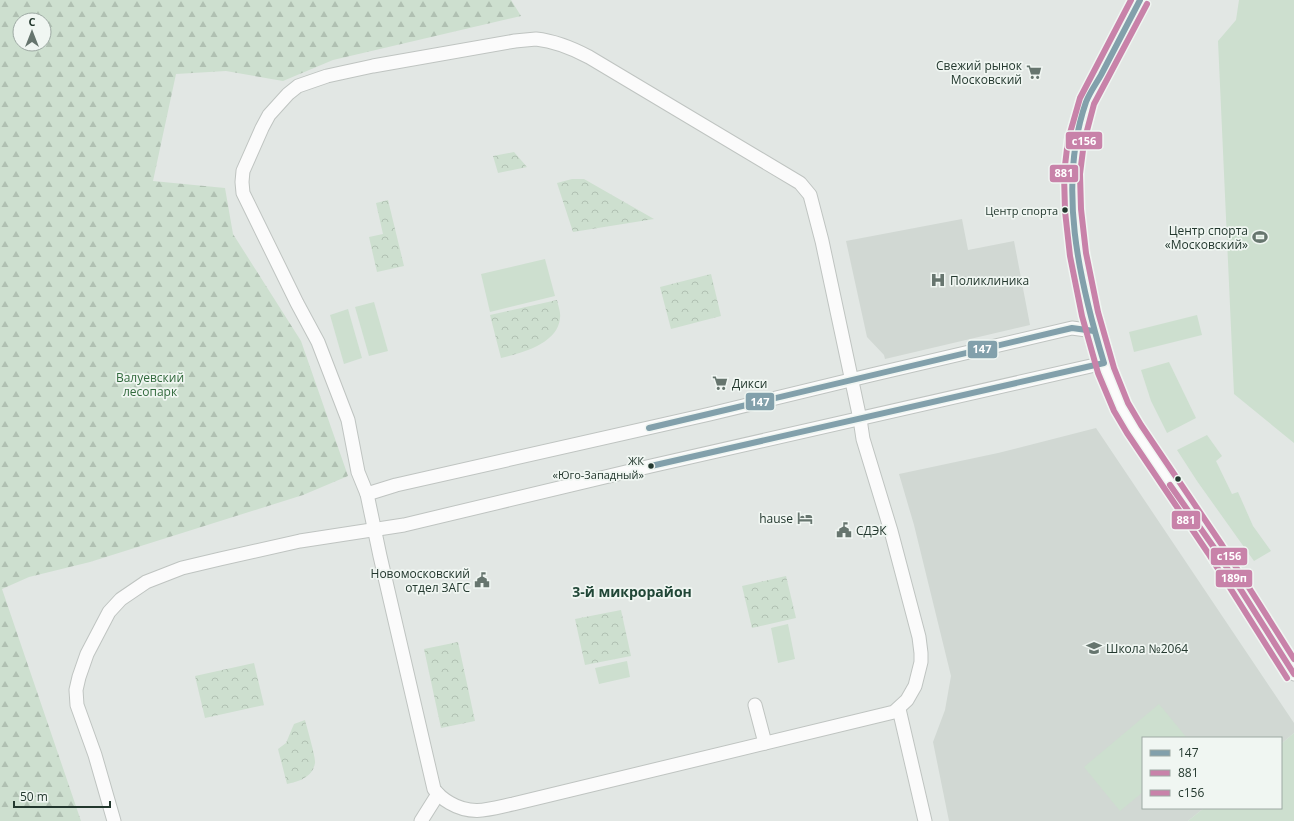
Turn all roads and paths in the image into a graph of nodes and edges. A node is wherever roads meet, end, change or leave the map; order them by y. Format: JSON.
{"nodes":[{"id":1,"x":1140,"y":0,"type":"edge"},
{"id":2,"x":1094,"y":331,"type":"junction"},
{"id":3,"x":1104,"y":362,"type":"junction"},
{"id":4,"x":851,"y":380,"type":"junction"},
{"id":5,"x":860,"y":419,"type":"junction"},
{"id":6,"x":367,"y":494,"type":"junction"},
{"id":7,"x":375,"y":530,"type":"junction"},
{"id":8,"x":1294,"y":674,"type":"edge"},
{"id":9,"x":756,"y":705,"type":"dead end"},
{"id":10,"x":898,"y":709,"type":"junction"},
{"id":11,"x":765,"y":743,"type":"junction"},
{"id":12,"x":438,"y":794,"type":"junction"},
{"id":13,"x":114,"y":821,"type":"edge"},
{"id":14,"x":421,"y":821,"type":"edge"},
{"id":15,"x":925,"y":821,"type":"edge"}],
"edges":[{"from":1,"to":2,"type":"street"},
{"from":2,"to":3,"type":"street"},
{"from":2,"to":4,"type":"street"},
{"from":3,"to":5,"type":"street"},
{"from":3,"to":8,"type":"street"},
{"from":4,"to":5,"type":"street"},
{"from":4,"to":6,"type":"street"},
{"from":4,"to":6,"type":"street"},
{"from":5,"to":7,"type":"street"},
{"from":5,"to":10,"type":"street"},
{"from":6,"to":7,"type":"street"},
{"from":7,"to":12,"type":"street"},
{"from":7,"to":13,"type":"street"},
{"from":9,"to":11,"type":"street"},
{"from":10,"to":11,"type":"street"},
{"from":10,"to":15,"type":"street"},
{"from":11,"to":12,"type":"street"},
{"from":12,"to":14,"type":"street"}]}
